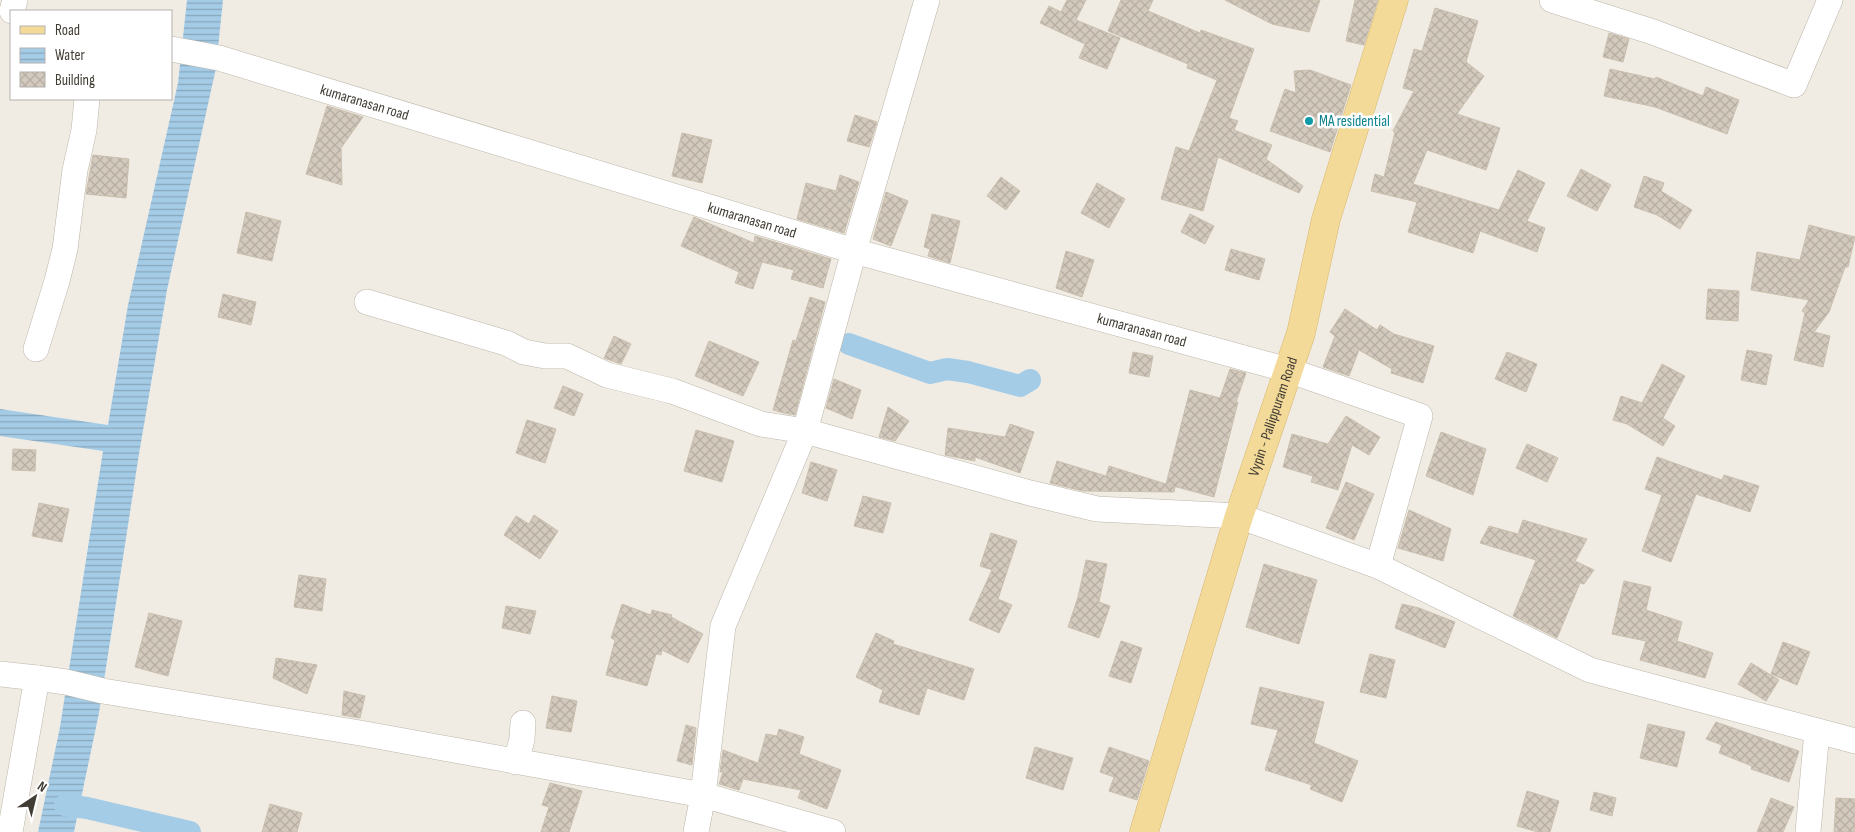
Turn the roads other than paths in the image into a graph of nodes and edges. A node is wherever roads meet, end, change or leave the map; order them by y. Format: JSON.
{"nodes":[{"id":1,"x":927,"y":0,"type":"edge"},
{"id":2,"x":1394,"y":0,"type":"edge"},
{"id":3,"x":1552,"y":0,"type":"edge"},
{"id":4,"x":1830,"y":0,"type":"edge"},
{"id":5,"x":174,"y":50,"type":"edge"},
{"id":6,"x":87,"y":100,"type":"edge"},
{"id":7,"x":854,"y":251,"type":"junction"},
{"id":8,"x":367,"y":302,"type":"dead end"},
{"id":9,"x":36,"y":349,"type":"dead end"},
{"id":10,"x":1288,"y":370,"type":"junction"},
{"id":11,"x":805,"y":432,"type":"junction"},
{"id":12,"x":1239,"y":516,"type":"junction"},
{"id":13,"x":1378,"y":566,"type":"junction"},
{"id":14,"x":0,"y":674,"type":"edge"},
{"id":15,"x":36,"y":678,"type":"junction"},
{"id":16,"x":523,"y":724,"type":"dead end"},
{"id":17,"x":1818,"y":731,"type":"junction"},
{"id":18,"x":1855,"y":741,"type":"edge"},
{"id":19,"x":516,"y":762,"type":"junction"},
{"id":20,"x":703,"y":795,"type":"junction"},
{"id":21,"x":10,"y":832,"type":"edge"},
{"id":22,"x":696,"y":832,"type":"edge"},
{"id":23,"x":833,"y":832,"type":"edge"},
{"id":24,"x":1144,"y":832,"type":"edge"},
{"id":25,"x":1808,"y":832,"type":"edge"}],
"edges":[{"from":1,"to":7,"type":"street"},
{"from":2,"to":10,"type":"main road","name":"Vypin - Pallippuram Road"},
{"from":3,"to":4,"type":"street"},
{"from":5,"to":7,"type":"street","name":"kumaranasan road"},
{"from":6,"to":9,"type":"street"},
{"from":7,"to":10,"type":"street","name":"kumaranasan road"},
{"from":7,"to":11,"type":"street"},
{"from":8,"to":11,"type":"street"},
{"from":10,"to":12,"type":"main road","name":"Vypin - Pallippuram Road"},
{"from":10,"to":13,"type":"street","name":"kumaranasan road"},
{"from":11,"to":12,"type":"street"},
{"from":11,"to":20,"type":"street"},
{"from":12,"to":13,"type":"street"},
{"from":12,"to":24,"type":"main road","name":"Vypin - Pallippuram Road"},
{"from":13,"to":17,"type":"street"},
{"from":14,"to":15,"type":"street"},
{"from":15,"to":19,"type":"street"},
{"from":15,"to":21,"type":"street"},
{"from":16,"to":19,"type":"street"},
{"from":17,"to":18,"type":"street"},
{"from":17,"to":25,"type":"street"},
{"from":19,"to":20,"type":"street"},
{"from":20,"to":22,"type":"street"},
{"from":20,"to":23,"type":"street"}]}
